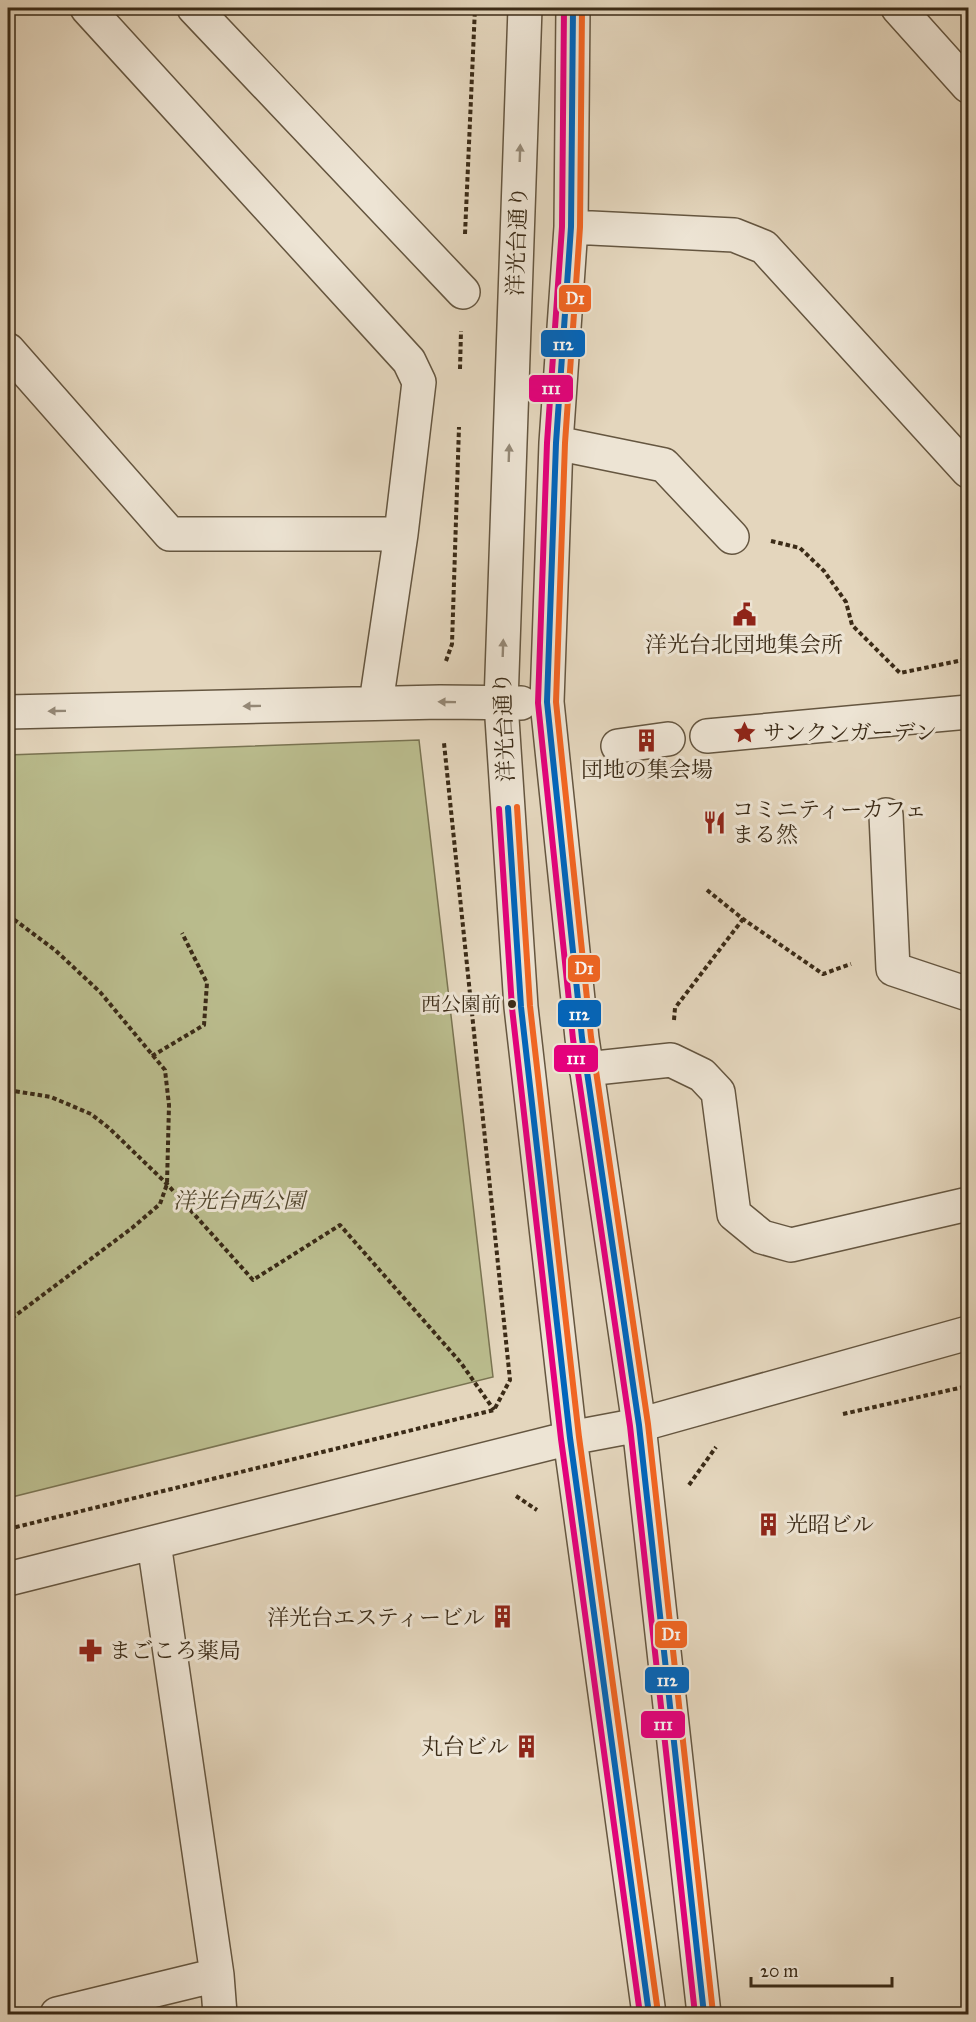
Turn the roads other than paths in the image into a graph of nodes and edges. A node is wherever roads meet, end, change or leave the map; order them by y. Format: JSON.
{"nodes":[{"id":1,"x":87,"y":8,"type":"edge"},
{"id":2,"x":194,"y":8,"type":"edge"},
{"id":3,"x":525,"y":8,"type":"edge"},
{"id":4,"x":573,"y":8,"type":"edge"},
{"id":5,"x":898,"y":8,"type":"edge"},
{"id":6,"x":969,"y":86,"type":"edge"},
{"id":7,"x":571,"y":227,"type":"junction"},
{"id":8,"x":463,"y":292,"type":"road end"},
{"id":9,"x":8,"y":350,"type":"edge"},
{"id":10,"x":555,"y":443,"type":"junction"},
{"id":11,"x":969,"y":471,"type":"edge"},
{"id":12,"x":401,"y":534,"type":"junction"},
{"id":13,"x":732,"y":537,"type":"road end"},
{"id":14,"x":547,"y":702,"type":"junction"},
{"id":15,"x":376,"y":703,"type":"junction"},
{"id":16,"x":501,"y":703,"type":"junction"},
{"id":17,"x":8,"y":712,"type":"edge"},
{"id":18,"x":969,"y":712,"type":"edge"},
{"id":19,"x":707,"y":736,"type":"dead end"},
{"id":20,"x":668,"y":740,"type":"dead end"},
{"id":21,"x":618,"y":746,"type":"dead end"},
{"id":22,"x":886,"y":815,"type":"dead end"},
{"id":23,"x":969,"y":994,"type":"edge"},
{"id":24,"x":586,"y":1069,"type":"junction"},
{"id":25,"x":969,"y":1204,"type":"edge"},
{"id":26,"x":969,"y":1333,"type":"edge"},
{"id":27,"x":639,"y":1425,"type":"junction"},
{"id":28,"x":570,"y":1438,"type":"junction"},
{"id":29,"x":154,"y":1543,"type":"junction"},
{"id":30,"x":8,"y":1579,"type":"edge"},
{"id":31,"x":217,"y":1975,"type":"junction"},
{"id":32,"x":57,"y":2014,"type":"edge"},
{"id":33,"x":220,"y":2014,"type":"edge"},
{"id":34,"x":649,"y":2014,"type":"edge"},
{"id":35,"x":704,"y":2014,"type":"edge"}],
"edges":[{"from":1,"to":12,"type":"street"},
{"from":2,"to":8,"type":"street"},
{"from":16,"to":3,"type":"street","name":"洋光台通り","one_way":true},
{"from":4,"to":7,"type":"street","name":"洋光台通り"},
{"from":5,"to":6,"type":"street"},
{"from":7,"to":10,"type":"street","name":"洋光台通り"},
{"from":7,"to":11,"type":"street"},
{"from":9,"to":12,"type":"street"},
{"from":10,"to":13,"type":"street"},
{"from":10,"to":14,"type":"street","name":"洋光台通り"},
{"from":12,"to":15,"type":"street"},
{"from":14,"to":16,"type":"street"},
{"from":14,"to":24,"type":"street","name":"洋光台通り"},
{"from":16,"to":15,"type":"street","one_way":true},
{"from":15,"to":17,"type":"street","one_way":true},
{"from":16,"to":28,"type":"street","name":"洋光台通り"},
{"from":18,"to":19,"type":"street"},
{"from":20,"to":21,"type":"street"},
{"from":22,"to":23,"type":"street"},
{"from":24,"to":25,"type":"street"},
{"from":24,"to":27,"type":"street","name":"洋光台通り"},
{"from":26,"to":27,"type":"street"},
{"from":27,"to":28,"type":"street"},
{"from":27,"to":35,"type":"street","name":"洋光台通り"},
{"from":28,"to":29,"type":"street"},
{"from":28,"to":34,"type":"street","name":"洋光台通り"},
{"from":29,"to":30,"type":"street"},
{"from":29,"to":31,"type":"street"},
{"from":31,"to":32,"type":"street"},
{"from":31,"to":33,"type":"street"}]}
